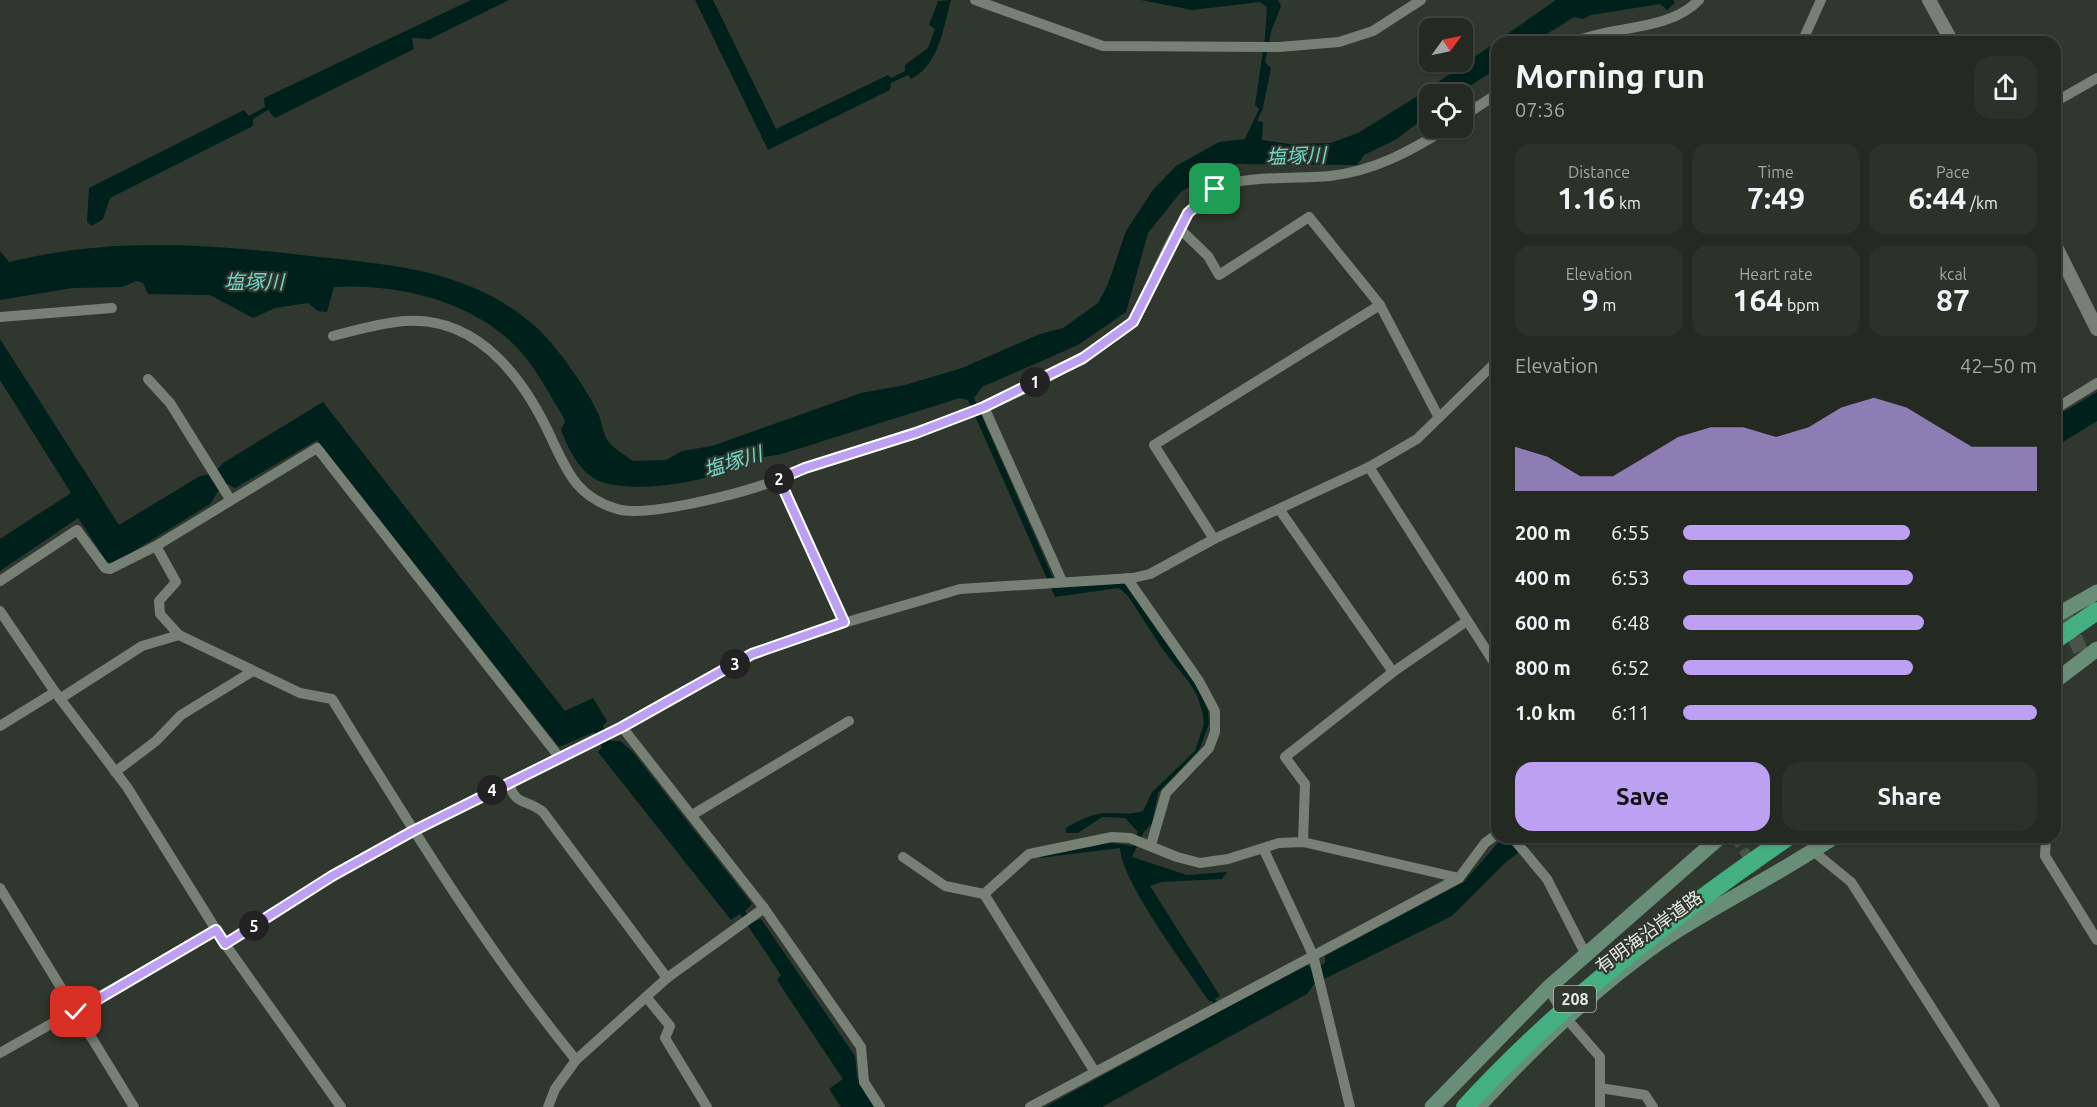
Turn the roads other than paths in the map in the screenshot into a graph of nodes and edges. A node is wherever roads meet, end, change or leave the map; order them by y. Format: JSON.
{"nodes":[{"id":1,"x":975,"y":0,"type":"edge"},
{"id":2,"x":1421,"y":0,"type":"edge"},
{"id":3,"x":1699,"y":0,"type":"edge"},
{"id":4,"x":1821,"y":0,"type":"edge"},
{"id":5,"x":1929,"y":0,"type":"edge"},
{"id":6,"x":1598,"y":36,"type":"edge"},
{"id":7,"x":1805,"y":36,"type":"edge"},
{"id":8,"x":1949,"y":36,"type":"edge"},
{"id":9,"x":2097,"y":78,"type":"edge"},
{"id":10,"x":1491,"y":98,"type":"edge"},
{"id":11,"x":2061,"y":99,"type":"edge"},
{"id":12,"x":1473,"y":110,"type":"edge"},
{"id":13,"x":1430,"y":138,"type":"edge"},
{"id":14,"x":1180,"y":229,"type":"junction"},
{"id":15,"x":2061,"y":257,"type":"edge"},
{"id":16,"x":1380,"y":305,"type":"junction"},
{"id":17,"x":112,"y":308,"type":"dead end"},
{"id":18,"x":0,"y":317,"type":"edge"},
{"id":19,"x":2097,"y":329,"type":"edge"},
{"id":20,"x":333,"y":336,"type":"dead end"},
{"id":21,"x":1491,"y":367,"type":"edge"},
{"id":22,"x":148,"y":379,"type":"dead end"},
{"id":23,"x":2097,"y":382,"type":"edge"},
{"id":24,"x":2061,"y":405,"type":"edge"},
{"id":25,"x":984,"y":407,"type":"junction"},
{"id":26,"x":1438,"y":416,"type":"junction"},
{"id":27,"x":1369,"y":467,"type":"junction"},
{"id":28,"x":779,"y":479,"type":"junction"},
{"id":29,"x":228,"y":496,"type":"junction"},
{"id":30,"x":1279,"y":509,"type":"junction"},
{"id":31,"x":1214,"y":539,"type":"junction"},
{"id":32,"x":156,"y":546,"type":"junction"},
{"id":33,"x":1127,"y":578,"type":"junction"},
{"id":34,"x":0,"y":581,"type":"edge"},
{"id":35,"x":1062,"y":581,"type":"junction"},
{"id":36,"x":2097,"y":592,"type":"edge"},
{"id":37,"x":0,"y":611,"type":"edge"},
{"id":38,"x":2062,"y":614,"type":"edge"},
{"id":39,"x":2091,"y":615,"type":"edge"},
{"id":40,"x":1467,"y":621,"type":"junction"},
{"id":41,"x":844,"y":622,"type":"junction"},
{"id":42,"x":179,"y":635,"type":"junction"},
{"id":43,"x":2061,"y":636,"type":"edge"},
{"id":44,"x":2097,"y":649,"type":"edge"},
{"id":45,"x":1491,"y":658,"type":"edge"},
{"id":46,"x":253,"y":671,"type":"junction"},
{"id":47,"x":1393,"y":672,"type":"junction"},
{"id":48,"x":2061,"y":675,"type":"edge"},
{"id":49,"x":58,"y":695,"type":"junction"},
{"id":50,"x":849,"y":721,"type":"dead end"},
{"id":51,"x":0,"y":726,"type":"edge"},
{"id":52,"x":618,"y":730,"type":"junction"},
{"id":53,"x":560,"y":758,"type":"junction"},
{"id":54,"x":115,"y":772,"type":"junction"},
{"id":55,"x":509,"y":782,"type":"junction"},
{"id":56,"x":692,"y":815,"type":"junction"},
{"id":57,"x":413,"y":831,"type":"junction"},
{"id":58,"x":1491,"y":838,"type":"edge"},
{"id":59,"x":1303,"y":842,"type":"junction"},
{"id":60,"x":1517,"y":843,"type":"edge"},
{"id":61,"x":1713,"y":843,"type":"edge"},
{"id":62,"x":1780,"y":843,"type":"edge"},
{"id":63,"x":1825,"y":843,"type":"edge"},
{"id":64,"x":2046,"y":843,"type":"edge"},
{"id":65,"x":1150,"y":845,"type":"junction"},
{"id":66,"x":1264,"y":850,"type":"junction"},
{"id":67,"x":1813,"y":851,"type":"junction"},
{"id":68,"x":903,"y":857,"type":"dead end"},
{"id":69,"x":1459,"y":878,"type":"junction"},
{"id":70,"x":0,"y":888,"type":"edge"},
{"id":71,"x":984,"y":894,"type":"junction"},
{"id":72,"x":759,"y":910,"type":"junction"},
{"id":73,"x":216,"y":930,"type":"junction"},
{"id":74,"x":2097,"y":940,"type":"edge"},
{"id":75,"x":225,"y":944,"type":"junction"},
{"id":76,"x":1313,"y":955,"type":"junction"},
{"id":77,"x":1586,"y":955,"type":"junction"},
{"id":78,"x":668,"y":978,"type":"junction"},
{"id":79,"x":1548,"y":988,"type":"junction"},
{"id":80,"x":647,"y":998,"type":"junction"},
{"id":81,"x":76,"y":1012,"type":"junction"},
{"id":82,"x":1567,"y":1019,"type":"junction"},
{"id":83,"x":0,"y":1053,"type":"edge"},
{"id":84,"x":576,"y":1060,"type":"junction"},
{"id":85,"x":1095,"y":1072,"type":"junction"},
{"id":86,"x":1600,"y":1088,"type":"junction"},
{"id":87,"x":134,"y":1107,"type":"edge"},
{"id":88,"x":341,"y":1107,"type":"edge"},
{"id":89,"x":548,"y":1107,"type":"edge"},
{"id":90,"x":707,"y":1107,"type":"edge"},
{"id":91,"x":880,"y":1107,"type":"edge"},
{"id":92,"x":1030,"y":1107,"type":"edge"},
{"id":93,"x":1350,"y":1107,"type":"edge"},
{"id":94,"x":1432,"y":1107,"type":"edge"},
{"id":95,"x":1465,"y":1107,"type":"edge"},
{"id":96,"x":1478,"y":1107,"type":"edge"},
{"id":97,"x":1600,"y":1107,"type":"edge"},
{"id":98,"x":1653,"y":1107,"type":"edge"},
{"id":99,"x":1995,"y":1107,"type":"edge"}],
"edges":[{"from":1,"to":2,"type":"street"},
{"from":3,"to":6,"type":"street"},
{"from":4,"to":7,"type":"street"},
{"from":5,"to":8,"type":"street"},
{"from":9,"to":11,"type":"street"},
{"from":10,"to":12,"type":"street"},
{"from":13,"to":14,"type":"street"},
{"from":14,"to":16,"type":"street"},
{"from":14,"to":25,"type":"street"},
{"from":15,"to":19,"type":"street"},
{"from":16,"to":26,"type":"street"},
{"from":16,"to":31,"type":"street"},
{"from":17,"to":18,"type":"street"},
{"from":20,"to":28,"type":"street"},
{"from":21,"to":26,"type":"street"},
{"from":22,"to":29,"type":"street"},
{"from":23,"to":24,"type":"street"},
{"from":25,"to":28,"type":"street"},
{"from":25,"to":35,"type":"street"},
{"from":26,"to":27,"type":"street"},
{"from":27,"to":30,"type":"street"},
{"from":27,"to":40,"type":"street"},
{"from":28,"to":41,"type":"street"},
{"from":29,"to":32,"type":"street"},
{"from":29,"to":53,"type":"street"},
{"from":30,"to":31,"type":"street"},
{"from":30,"to":47,"type":"street"},
{"from":31,"to":33,"type":"street"},
{"from":32,"to":34,"type":"street"},
{"from":32,"to":42,"type":"street"},
{"from":33,"to":35,"type":"street"},
{"from":33,"to":65,"type":"street"},
{"from":35,"to":41,"type":"street"},
{"from":36,"to":38,"type":"main road"},
{"from":37,"to":49,"type":"street"},
{"from":39,"to":43,"type":"highway"},
{"from":40,"to":45,"type":"street"},
{"from":40,"to":47,"type":"street"},
{"from":41,"to":52,"type":"street"},
{"from":42,"to":46,"type":"street"},
{"from":42,"to":49,"type":"street"},
{"from":44,"to":48,"type":"main road"},
{"from":46,"to":54,"type":"street"},
{"from":46,"to":57,"type":"street"},
{"from":47,"to":59,"type":"street"},
{"from":49,"to":51,"type":"street"},
{"from":49,"to":54,"type":"street"},
{"from":50,"to":56,"type":"street"},
{"from":52,"to":53,"type":"street"},
{"from":52,"to":56,"type":"street"},
{"from":53,"to":55,"type":"street"},
{"from":54,"to":73,"type":"street"},
{"from":55,"to":57,"type":"street"},
{"from":55,"to":78,"type":"street"},
{"from":56,"to":72,"type":"street"},
{"from":57,"to":75,"type":"street"},
{"from":57,"to":84,"type":"street"},
{"from":58,"to":69,"type":"street"},
{"from":59,"to":66,"type":"street"},
{"from":59,"to":69,"type":"street"},
{"from":60,"to":77,"type":"street"},
{"from":61,"to":77,"type":"main road","name":"有明海沿岸道路"},
{"from":62,"to":95,"type":"highway","number":"208"},
{"from":63,"to":67,"type":"main road","name":"有明海沿岸道路"},
{"from":64,"to":74,"type":"street"},
{"from":65,"to":66,"type":"street"},
{"from":65,"to":71,"type":"street"},
{"from":66,"to":76,"type":"street"},
{"from":67,"to":82,"type":"main road","name":"有明海沿岸道路"},
{"from":67,"to":99,"type":"street"},
{"from":68,"to":71,"type":"street"},
{"from":69,"to":76,"type":"street"},
{"from":70,"to":81,"type":"street"},
{"from":71,"to":85,"type":"street"},
{"from":72,"to":78,"type":"street"},
{"from":72,"to":91,"type":"street"},
{"from":73,"to":75,"type":"street"},
{"from":73,"to":81,"type":"street"},
{"from":75,"to":88,"type":"street"},
{"from":76,"to":85,"type":"street"},
{"from":76,"to":93,"type":"street"},
{"from":77,"to":79,"type":"main road","name":"有明海沿岸道路"},
{"from":78,"to":80,"type":"street"},
{"from":79,"to":82,"type":"street"},
{"from":79,"to":94,"type":"main road","name":"有明海沿岸道路"},
{"from":80,"to":84,"type":"street"},
{"from":80,"to":90,"type":"street"},
{"from":81,"to":83,"type":"street"},
{"from":81,"to":87,"type":"street"},
{"from":82,"to":86,"type":"street"},
{"from":82,"to":96,"type":"main road","name":"有明海沿岸道路"},
{"from":84,"to":89,"type":"street"},
{"from":85,"to":92,"type":"street"},
{"from":86,"to":97,"type":"street"},
{"from":86,"to":98,"type":"street"}]}
